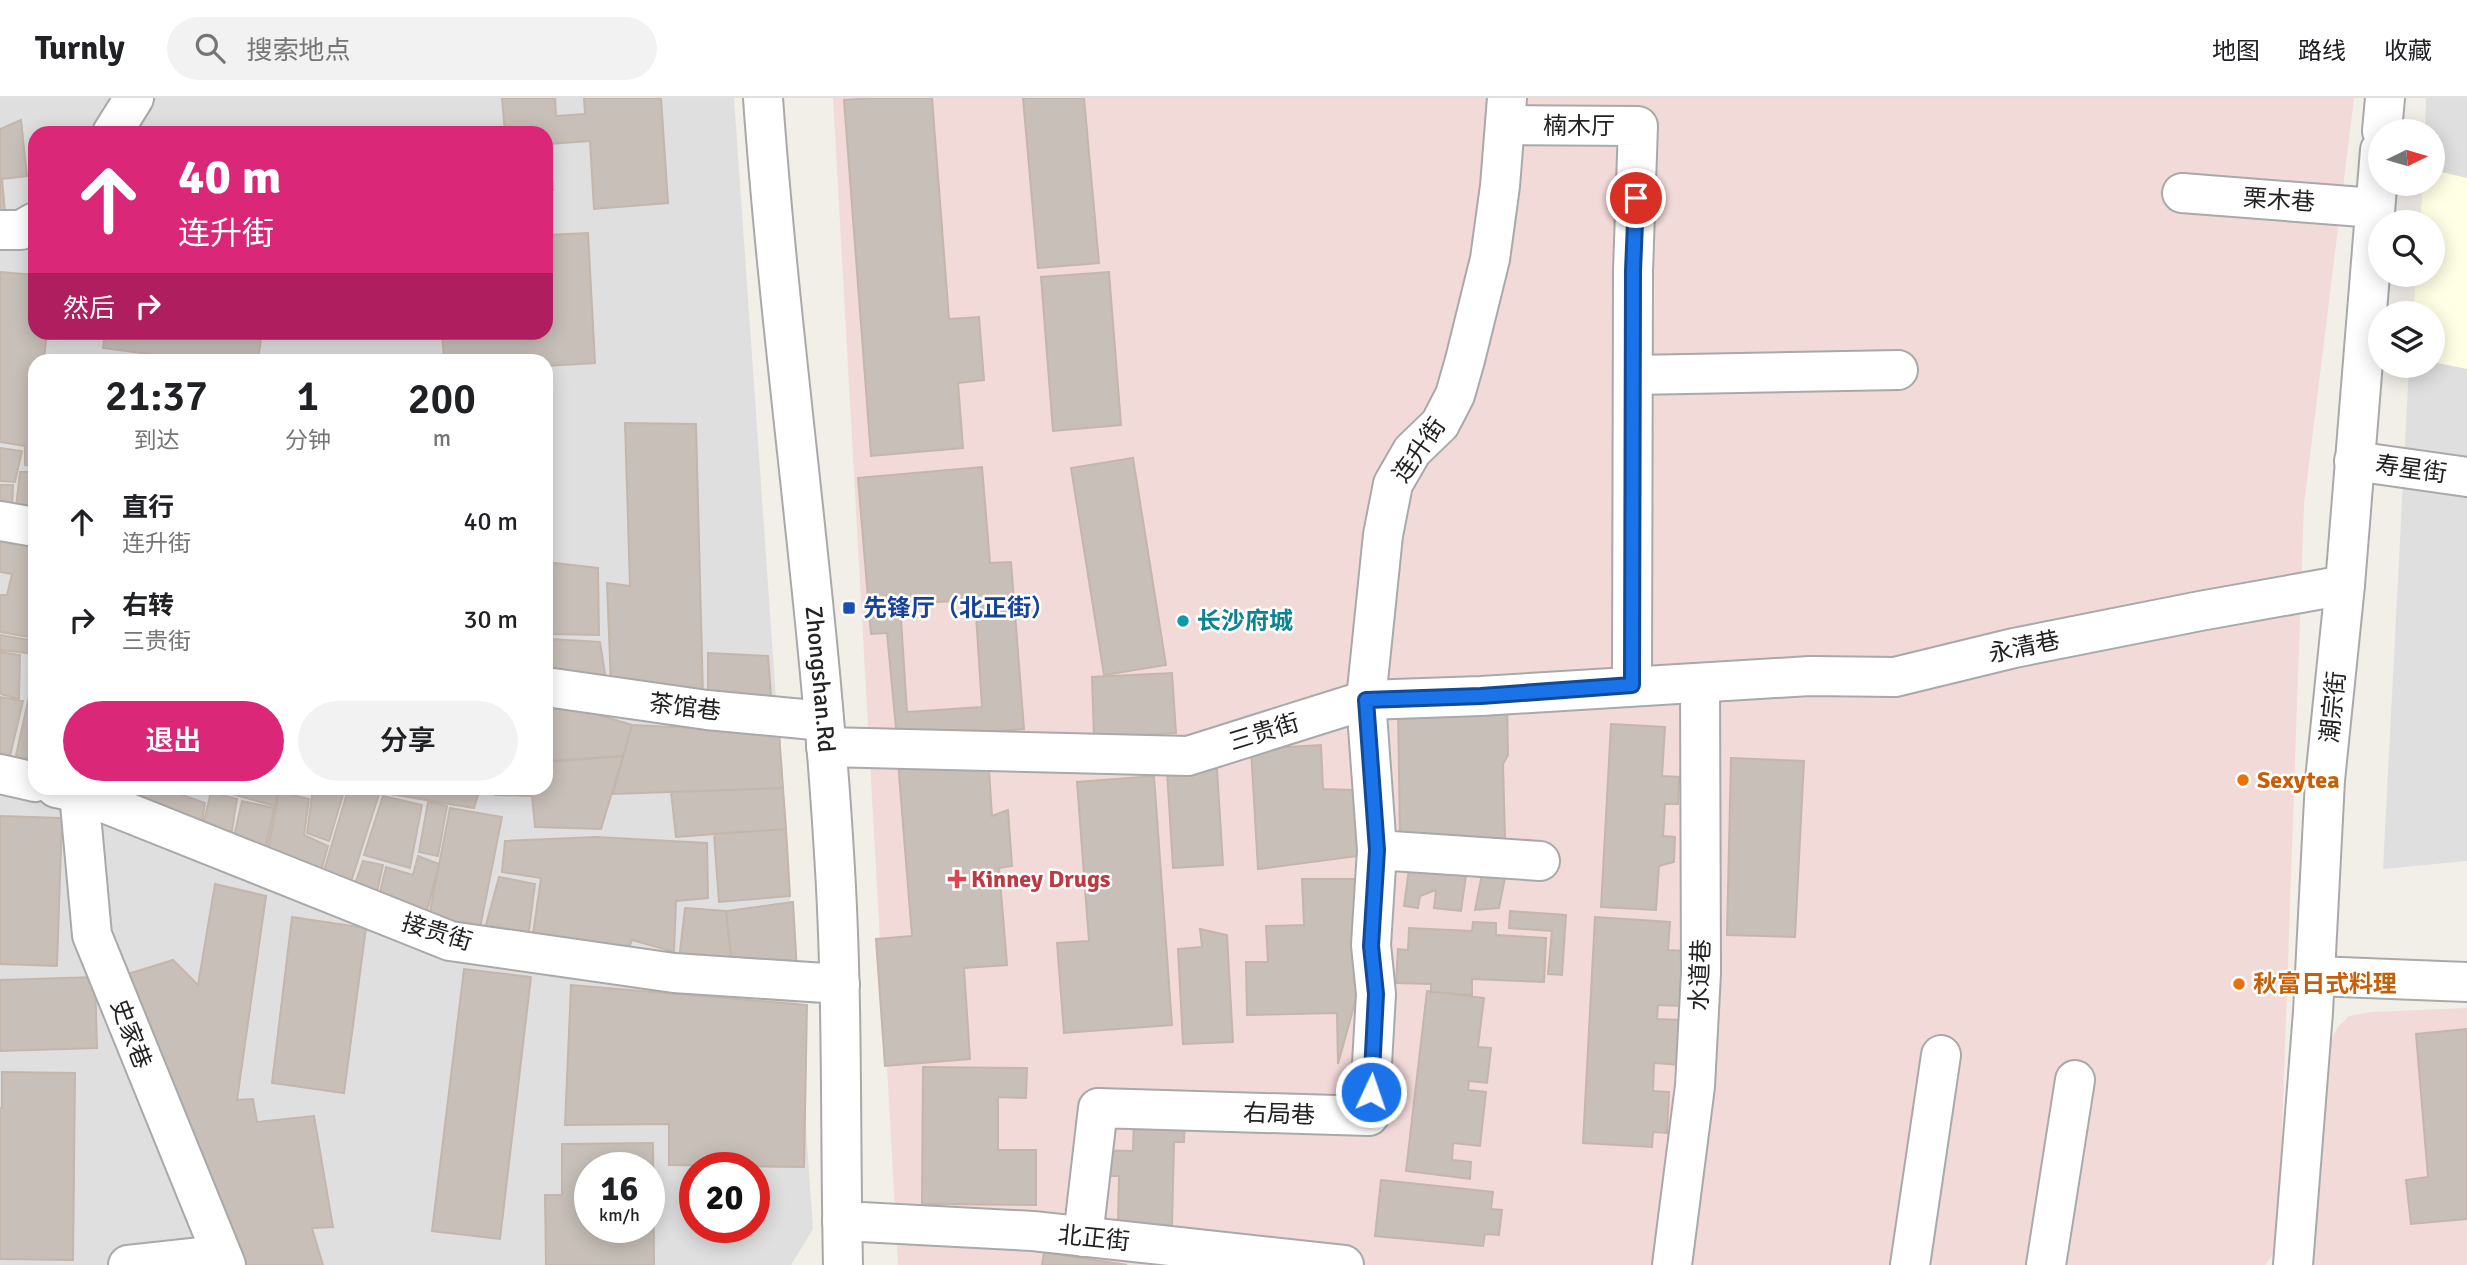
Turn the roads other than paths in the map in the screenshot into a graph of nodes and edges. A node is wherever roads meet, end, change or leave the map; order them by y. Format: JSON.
{"nodes":[{"id":1,"x":134,"y":98,"type":"edge"},
{"id":2,"x":763,"y":98,"type":"edge"},
{"id":3,"x":2385,"y":98,"type":"edge"},
{"id":4,"x":1507,"y":112,"type":"edge"},
{"id":5,"x":1643,"y":112,"type":"edge"},
{"id":6,"x":2383,"y":119,"type":"edge"},
{"id":7,"x":116,"y":126,"type":"edge"},
{"id":8,"x":2182,"y":193,"type":"dead end"},
{"id":9,"x":2376,"y":196,"type":"edge"},
{"id":10,"x":2375,"y":208,"type":"junction"},
{"id":11,"x":28,"y":226,"type":"edge"},
{"id":12,"x":0,"y":230,"type":"edge"},
{"id":13,"x":1898,"y":370,"type":"dead end"},
{"id":14,"x":1633,"y":375,"type":"junction"},
{"id":15,"x":2354,"y":461,"type":"junction"},
{"id":16,"x":2467,"y":477,"type":"edge"},
{"id":17,"x":0,"y":521,"type":"edge"},
{"id":18,"x":28,"y":526,"type":"edge"},
{"id":19,"x":2345,"y":585,"type":"junction"},
{"id":20,"x":1700,"y":683,"type":"junction"},
{"id":21,"x":1632,"y":685,"type":"junction"},
{"id":22,"x":553,"y":688,"type":"edge"},
{"id":23,"x":1366,"y":700,"type":"junction"},
{"id":24,"x":825,"y":734,"type":"junction"},
{"id":25,"x":0,"y":774,"type":"edge"},
{"id":26,"x":28,"y":780,"type":"edge"},
{"id":27,"x":69,"y":795,"type":"edge"},
{"id":28,"x":81,"y":795,"type":"edge"},
{"id":29,"x":1377,"y":850,"type":"junction"},
{"id":30,"x":1540,"y":861,"type":"dead end"},
{"id":31,"x":2315,"y":976,"type":"junction"},
{"id":32,"x":2467,"y":982,"type":"edge"},
{"id":33,"x":840,"y":984,"type":"junction"},
{"id":34,"x":1941,"y":1055,"type":"dead end"},
{"id":35,"x":2075,"y":1080,"type":"dead end"},
{"id":36,"x":842,"y":1221,"type":"junction"},
{"id":37,"x":1083,"y":1237,"type":"junction"},
{"id":38,"x":223,"y":1260,"type":"edge"},
{"id":39,"x":128,"y":1265,"type":"edge"},
{"id":40,"x":843,"y":1265,"type":"edge"},
{"id":41,"x":1345,"y":1265,"type":"edge"},
{"id":42,"x":1672,"y":1265,"type":"edge"},
{"id":43,"x":1910,"y":1265,"type":"edge"},
{"id":44,"x":2046,"y":1265,"type":"edge"},
{"id":45,"x":2292,"y":1265,"type":"edge"}],
"edges":[{"from":1,"to":7,"type":"street"},
{"from":2,"to":24,"type":"street","name":"Zhongshan.Rd"},
{"from":3,"to":6,"type":"street"},
{"from":4,"to":5,"type":"street","name":"楠木厅"},
{"from":4,"to":23,"type":"street","name":"连升街"},
{"from":5,"to":14,"type":"street","name":"楠木厅"},
{"from":8,"to":10,"type":"street","name":"栗木巷"},
{"from":9,"to":10,"type":"street","name":"潮宗街"},
{"from":10,"to":15,"type":"street","name":"潮宗街"},
{"from":11,"to":12,"type":"street"},
{"from":13,"to":14,"type":"street"},
{"from":14,"to":21,"type":"street","name":"楠木厅"},
{"from":15,"to":16,"type":"street","name":"寿星街"},
{"from":15,"to":19,"type":"street","name":"潮宗街"},
{"from":17,"to":18,"type":"street"},
{"from":19,"to":20,"type":"street","name":"永清巷"},
{"from":19,"to":31,"type":"street","name":"潮宗街"},
{"from":20,"to":21,"type":"street","name":"三贵街"},
{"from":20,"to":42,"type":"street","name":"水道巷"},
{"from":21,"to":23,"type":"street","name":"三贵街"},
{"from":22,"to":24,"type":"street","name":"茶馆巷"},
{"from":23,"to":24,"type":"street","name":"三贵街"},
{"from":23,"to":29,"type":"street","name":"连升街"},
{"from":24,"to":33,"type":"street","name":"Zhongshan.Rd"},
{"from":25,"to":26,"type":"street"},
{"from":27,"to":38,"type":"street","name":"史家巷"},
{"from":28,"to":33,"type":"street","name":"接贵街"},
{"from":29,"to":30,"type":"street"},
{"from":29,"to":37,"type":"street","name":"右局巷"},
{"from":31,"to":32,"type":"street"},
{"from":31,"to":45,"type":"street","name":"潮宗街"},
{"from":33,"to":36,"type":"street","name":"Zhongshan.Rd"},
{"from":34,"to":43,"type":"street"},
{"from":35,"to":44,"type":"street"},
{"from":36,"to":37,"type":"street","name":"北正街"},
{"from":36,"to":40,"type":"street","name":"Zhongshan.Rd"},
{"from":37,"to":41,"type":"street","name":"北正街"},
{"from":38,"to":39,"type":"street"}]}
